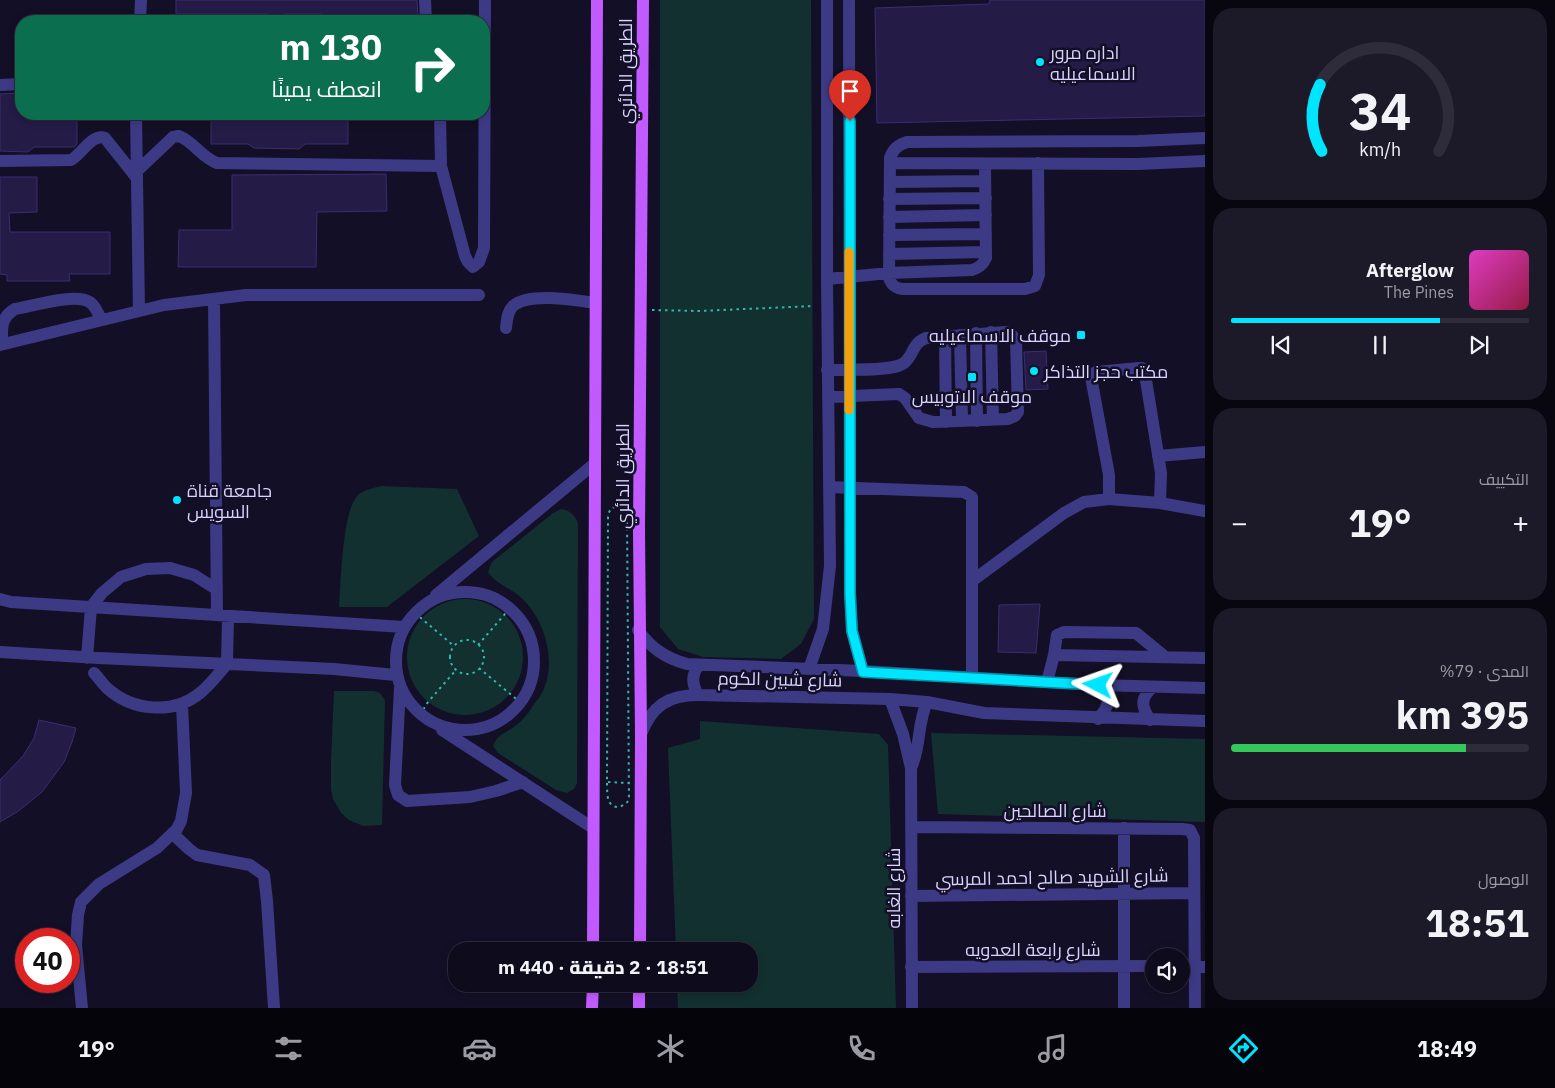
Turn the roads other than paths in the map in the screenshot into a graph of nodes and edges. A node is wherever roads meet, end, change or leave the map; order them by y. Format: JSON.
{"nodes":[{"id":1,"x":141,"y":0,"type":"edge"},
{"id":2,"x":425,"y":0,"type":"edge"},
{"id":3,"x":486,"y":0,"type":"edge"},
{"id":4,"x":596,"y":0,"type":"edge"},
{"id":5,"x":642,"y":0,"type":"edge"},
{"id":6,"x":827,"y":0,"type":"edge"},
{"id":7,"x":849,"y":0,"type":"edge"},
{"id":8,"x":140,"y":15,"type":"edge"},
{"id":9,"x":426,"y":15,"type":"edge"},
{"id":10,"x":486,"y":15,"type":"edge"},
{"id":11,"x":15,"y":84,"type":"edge"},
{"id":12,"x":0,"y":85,"type":"edge"},
{"id":13,"x":136,"y":120,"type":"edge"},
{"id":14,"x":440,"y":120,"type":"edge"},
{"id":15,"x":485,"y":120,"type":"edge"},
{"id":16,"x":1205,"y":138,"type":"edge"},
{"id":17,"x":1138,"y":141,"type":"junction"},
{"id":18,"x":0,"y":161,"type":"edge"},
{"id":19,"x":1205,"y":161,"type":"edge"},
{"id":20,"x":890,"y":163,"type":"junction"},
{"id":21,"x":1038,"y":163,"type":"junction"},
{"id":22,"x":985,"y":164,"type":"junction"},
{"id":23,"x":1138,"y":164,"type":"junction"},
{"id":24,"x":441,"y":166,"type":"junction"},
{"id":25,"x":136,"y":174,"type":"junction"},
{"id":26,"x":986,"y":180,"type":"junction"},
{"id":27,"x":890,"y":182,"type":"junction"},
{"id":28,"x":986,"y":198,"type":"junction"},
{"id":29,"x":889,"y":199,"type":"junction"},
{"id":30,"x":986,"y":215,"type":"junction"},
{"id":31,"x":889,"y":217,"type":"junction"},
{"id":32,"x":986,"y":234,"type":"junction"},
{"id":33,"x":889,"y":236,"type":"junction"},
{"id":34,"x":986,"y":252,"type":"junction"},
{"id":35,"x":889,"y":254,"type":"junction"},
{"id":36,"x":889,"y":273,"type":"junction"},
{"id":37,"x":849,"y":278,"type":"junction"},
{"id":38,"x":827,"y":280,"type":"junction"},
{"id":39,"x":479,"y":295,"type":"dead end"},
{"id":40,"x":214,"y":299,"type":"junction"},
{"id":41,"x":595,"y":303,"type":"junction"},
{"id":42,"x":139,"y":310,"type":"junction"},
{"id":43,"x":101,"y":320,"type":"junction"},
{"id":44,"x":506,"y":328,"type":"dead end"},
{"id":45,"x":991,"y":332,"type":"junction"},
{"id":46,"x":976,"y":333,"type":"junction"},
{"id":47,"x":960,"y":335,"type":"junction"},
{"id":48,"x":945,"y":336,"type":"junction"},
{"id":49,"x":1,"y":344,"type":"edge"},
{"id":50,"x":849,"y":368,"type":"junction"},
{"id":51,"x":828,"y":370,"type":"junction"},
{"id":52,"x":849,"y":396,"type":"junction"},
{"id":53,"x":828,"y":397,"type":"junction"},
{"id":54,"x":993,"y":420,"type":"junction"},
{"id":55,"x":977,"y":421,"type":"junction"},
{"id":56,"x":946,"y":422,"type":"junction"},
{"id":57,"x":962,"y":422,"type":"junction"},
{"id":58,"x":1205,"y":452,"type":"edge"},
{"id":59,"x":1158,"y":456,"type":"junction"},
{"id":60,"x":594,"y":464,"type":"junction"},
{"id":61,"x":829,"y":487,"type":"junction"},
{"id":62,"x":850,"y":488,"type":"junction"},
{"id":63,"x":1109,"y":499,"type":"junction"},
{"id":64,"x":1160,"y":503,"type":"junction"},
{"id":65,"x":1205,"y":511,"type":"edge"},
{"id":66,"x":972,"y":581,"type":"junction"},
{"id":67,"x":216,"y":589,"type":"junction"},
{"id":68,"x":0,"y":599,"type":"edge"},
{"id":69,"x":430,"y":601,"type":"junction"},
{"id":70,"x":91,"y":607,"type":"junction"},
{"id":71,"x":222,"y":616,"type":"junction"},
{"id":72,"x":404,"y":627,"type":"junction"},
{"id":73,"x":638,"y":630,"type":"junction"},
{"id":74,"x":0,"y":652,"type":"edge"},
{"id":75,"x":1054,"y":655,"type":"junction"},
{"id":76,"x":1164,"y":656,"type":"junction"},
{"id":77,"x":87,"y":658,"type":"junction"},
{"id":78,"x":1205,"y":658,"type":"edge"},
{"id":79,"x":227,"y":664,"type":"junction"},
{"id":80,"x":699,"y":665,"type":"junction"},
{"id":81,"x":809,"y":669,"type":"junction"},
{"id":82,"x":94,"y":672,"type":"dead end"},
{"id":83,"x":863,"y":672,"type":"junction"},
{"id":84,"x":396,"y":675,"type":"junction"},
{"id":85,"x":972,"y":677,"type":"junction"},
{"id":86,"x":1047,"y":682,"type":"junction"},
{"id":87,"x":1098,"y":685,"type":"junction"},
{"id":88,"x":1153,"y":687,"type":"junction"},
{"id":89,"x":400,"y":688,"type":"junction"},
{"id":90,"x":1205,"y":688,"type":"edge"},
{"id":91,"x":698,"y":695,"type":"junction"},
{"id":92,"x":890,"y":699,"type":"junction"},
{"id":93,"x":928,"y":702,"type":"junction"},
{"id":94,"x":182,"y":704,"type":"junction"},
{"id":95,"x":425,"y":718,"type":"junction"},
{"id":96,"x":1098,"y":718,"type":"junction"},
{"id":97,"x":1150,"y":720,"type":"junction"},
{"id":98,"x":1205,"y":721,"type":"edge"},
{"id":99,"x":641,"y":734,"type":"junction"},
{"id":100,"x":911,"y":768,"type":"junction"},
{"id":101,"x":523,"y":782,"type":"junction"},
{"id":102,"x":911,"y":827,"type":"junction"},
{"id":103,"x":593,"y":828,"type":"junction"},
{"id":104,"x":1124,"y":828,"type":"junction"},
{"id":105,"x":173,"y":834,"type":"junction"},
{"id":106,"x":1194,"y":892,"type":"junction"},
{"id":107,"x":1124,"y":894,"type":"junction"},
{"id":108,"x":911,"y":896,"type":"junction"},
{"id":109,"x":593,"y":942,"type":"edge"},
{"id":110,"x":640,"y":942,"type":"edge"},
{"id":111,"x":1124,"y":966,"type":"junction"},
{"id":112,"x":1145,"y":966,"type":"edge"},
{"id":113,"x":911,"y":967,"type":"junction"},
{"id":114,"x":1200,"y":967,"type":"edge"},
{"id":115,"x":592,"y":992,"type":"edge"},
{"id":116,"x":639,"y":992,"type":"edge"},
{"id":117,"x":82,"y":1008,"type":"edge"},
{"id":118,"x":274,"y":1008,"type":"edge"},
{"id":119,"x":592,"y":1008,"type":"edge"},
{"id":120,"x":639,"y":1008,"type":"edge"},
{"id":121,"x":912,"y":1008,"type":"edge"},
{"id":122,"x":1124,"y":1008,"type":"edge"},
{"id":123,"x":1195,"y":1008,"type":"edge"}],
"edges":[{"from":1,"to":8,"type":"street"},
{"from":2,"to":9,"type":"street"},
{"from":3,"to":10,"type":"street"},
{"from":4,"to":41,"type":"main road","name":"الطريق الدائري"},
{"from":5,"to":73,"type":"main road","name":"الطريق الدائري"},
{"from":6,"to":38,"type":"street"},
{"from":7,"to":37,"type":"street"},
{"from":11,"to":12,"type":"street"},
{"from":13,"to":25,"type":"street"},
{"from":14,"to":24,"type":"street"},
{"from":15,"to":24,"type":"street"},
{"from":16,"to":17,"type":"street"},
{"from":17,"to":20,"type":"street"},
{"from":17,"to":23,"type":"street"},
{"from":18,"to":25,"type":"street"},
{"from":19,"to":23,"type":"street"},
{"from":20,"to":22,"type":"street"},
{"from":20,"to":27,"type":"street"},
{"from":21,"to":22,"type":"street"},
{"from":21,"to":23,"type":"street"},
{"from":21,"to":36,"type":"street"},
{"from":22,"to":26,"type":"street"},
{"from":24,"to":25,"type":"street"},
{"from":25,"to":42,"type":"street"},
{"from":26,"to":27,"type":"street"},
{"from":26,"to":28,"type":"street"},
{"from":27,"to":29,"type":"street"},
{"from":28,"to":29,"type":"street"},
{"from":28,"to":30,"type":"street"},
{"from":29,"to":31,"type":"street"},
{"from":30,"to":31,"type":"street"},
{"from":30,"to":32,"type":"street"},
{"from":31,"to":33,"type":"street"},
{"from":32,"to":33,"type":"street"},
{"from":32,"to":34,"type":"street"},
{"from":33,"to":35,"type":"street"},
{"from":34,"to":35,"type":"street"},
{"from":34,"to":36,"type":"street"},
{"from":35,"to":36,"type":"street"},
{"from":36,"to":37,"type":"street"},
{"from":37,"to":38,"type":"street"},
{"from":37,"to":50,"type":"street"},
{"from":38,"to":51,"type":"street"},
{"from":39,"to":40,"type":"street"},
{"from":40,"to":42,"type":"street"},
{"from":40,"to":67,"type":"street"},
{"from":41,"to":44,"type":"street"},
{"from":41,"to":60,"type":"main road","name":"الطريق الدائري"},
{"from":42,"to":43,"type":"street"},
{"from":43,"to":49,"type":"street"},
{"from":43,"to":49,"type":"street"},
{"from":45,"to":46,"type":"street"},
{"from":45,"to":54,"type":"street"},
{"from":45,"to":54,"type":"street"},
{"from":46,"to":47,"type":"street"},
{"from":46,"to":55,"type":"street"},
{"from":47,"to":48,"type":"street"},
{"from":47,"to":57,"type":"street"},
{"from":48,"to":50,"type":"street"},
{"from":48,"to":56,"type":"street"},
{"from":50,"to":51,"type":"street"},
{"from":50,"to":52,"type":"street"},
{"from":51,"to":53,"type":"street"},
{"from":52,"to":53,"type":"street"},
{"from":52,"to":56,"type":"street"},
{"from":52,"to":62,"type":"street"},
{"from":53,"to":61,"type":"street"},
{"from":54,"to":55,"type":"street"},
{"from":55,"to":57,"type":"street"},
{"from":56,"to":57,"type":"street"},
{"from":58,"to":59,"type":"street"},
{"from":59,"to":63,"type":"street"},
{"from":59,"to":64,"type":"street"},
{"from":60,"to":69,"type":"street"},
{"from":60,"to":103,"type":"main road","name":"الطريق الدائري"},
{"from":61,"to":62,"type":"street"},
{"from":61,"to":81,"type":"street"},
{"from":62,"to":66,"type":"street"},
{"from":62,"to":83,"type":"street"},
{"from":63,"to":64,"type":"street"},
{"from":63,"to":66,"type":"street"},
{"from":64,"to":65,"type":"street"},
{"from":66,"to":85,"type":"street"},
{"from":67,"to":70,"type":"street"},
{"from":67,"to":71,"type":"street"},
{"from":68,"to":70,"type":"street"},
{"from":69,"to":72,"type":"street"},
{"from":69,"to":95,"type":"street"},
{"from":70,"to":71,"type":"street"},
{"from":70,"to":77,"type":"street"},
{"from":71,"to":72,"type":"street"},
{"from":71,"to":79,"type":"street"},
{"from":72,"to":84,"type":"street"},
{"from":73,"to":80,"type":"street","name":"شارع شبين الكوم"},
{"from":73,"to":99,"type":"main road","name":"الطريق الدائري"},
{"from":74,"to":77,"type":"street"},
{"from":75,"to":76,"type":"street"},
{"from":75,"to":76,"type":"street"},
{"from":75,"to":86,"type":"street"},
{"from":76,"to":78,"type":"street"},
{"from":77,"to":79,"type":"street"},
{"from":79,"to":84,"type":"street"},
{"from":79,"to":94,"type":"street"},
{"from":80,"to":81,"type":"street","name":"شارع شبين الكوم"},
{"from":80,"to":91,"type":"street"},
{"from":81,"to":83,"type":"street","name":"شارع شبين الكوم"},
{"from":82,"to":94,"type":"street"},
{"from":83,"to":85,"type":"street","name":"شارع شبين الكوم"},
{"from":84,"to":89,"type":"street"},
{"from":85,"to":86,"type":"street","name":"شارع شبين الكوم"},
{"from":86,"to":87,"type":"street","name":"شارع شبين الكوم"},
{"from":87,"to":88,"type":"street","name":"شارع شبين الكوم"},
{"from":87,"to":96,"type":"street"},
{"from":88,"to":90,"type":"street","name":"شارع شبين الكوم"},
{"from":88,"to":97,"type":"street"},
{"from":89,"to":95,"type":"street"},
{"from":89,"to":101,"type":"street"},
{"from":91,"to":92,"type":"street","name":"شارع شبين الكوم"},
{"from":91,"to":99,"type":"street","name":"شارع شبين الكوم"},
{"from":92,"to":93,"type":"street","name":"شارع شبين الكوم"},
{"from":92,"to":100,"type":"street","name":"شارع الغابه"},
{"from":93,"to":96,"type":"street","name":"شارع شبين الكوم"},
{"from":93,"to":100,"type":"street","name":"شارع الغابه"},
{"from":94,"to":105,"type":"street"},
{"from":95,"to":101,"type":"street"},
{"from":96,"to":97,"type":"street","name":"شارع شبين الكوم"},
{"from":97,"to":98,"type":"street","name":"شارع شبين الكوم"},
{"from":99,"to":110,"type":"main road","name":"الطريق الدائري"},
{"from":100,"to":102,"type":"street","name":"شارع الغابه"},
{"from":101,"to":103,"type":"street"},
{"from":102,"to":104,"type":"street","name":"شارع الصالحين"},
{"from":102,"to":108,"type":"street","name":"شارع الغابه"},
{"from":103,"to":109,"type":"main road","name":"الطريق الدائري"},
{"from":104,"to":106,"type":"street","name":"شارع الصالحين"},
{"from":104,"to":107,"type":"street"},
{"from":105,"to":117,"type":"street"},
{"from":105,"to":118,"type":"street"},
{"from":106,"to":107,"type":"street","name":"شارع الشهيد صالح احمد المرسي"},
{"from":106,"to":114,"type":"street"},
{"from":107,"to":108,"type":"street","name":"شارع الشهيد صالح احمد المرسي"},
{"from":107,"to":111,"type":"street"},
{"from":108,"to":113,"type":"street","name":"شارع الغابه"},
{"from":111,"to":112,"type":"street","name":"شارع رابعة العدويه"},
{"from":111,"to":113,"type":"street","name":"شارع رابعة العدويه"},
{"from":111,"to":122,"type":"street"},
{"from":113,"to":121,"type":"street","name":"شارع الغابه"},
{"from":114,"to":123,"type":"street"},
{"from":115,"to":119,"type":"main road"},
{"from":116,"to":120,"type":"main road"}]}
